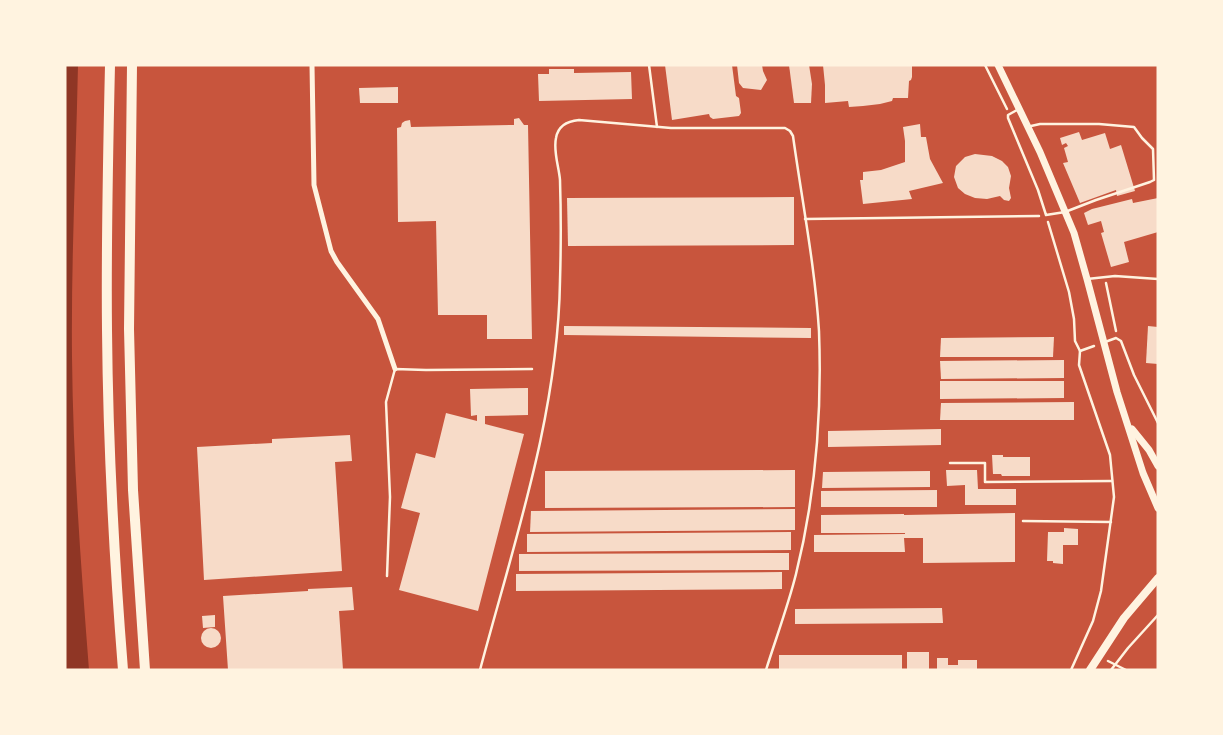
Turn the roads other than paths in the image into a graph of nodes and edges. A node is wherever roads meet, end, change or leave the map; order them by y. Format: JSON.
{"nodes":[{"id":1,"x":110,"y":65,"type":"edge"},
{"id":2,"x":132,"y":65,"type":"edge"},
{"id":3,"x":312,"y":65,"type":"edge"},
{"id":4,"x":998,"y":65,"type":"edge"},
{"id":5,"x":1020,"y":109,"type":"junction"},
{"id":6,"x":1029,"y":127,"type":"junction"},
{"id":7,"x":1065,"y":212,"type":"junction"},
{"id":8,"x":1087,"y":279,"type":"junction"},
{"id":9,"x":1158,"y":279,"type":"edge"},
{"id":10,"x":1103,"y":343,"type":"junction"},
{"id":11,"x":395,"y":369,"type":"junction"},
{"id":12,"x":532,"y":369,"type":"dead end"},
{"id":13,"x":1158,"y":423,"type":"edge"},
{"id":14,"x":1129,"y":426,"type":"junction"},
{"id":15,"x":1158,"y":466,"type":"edge"},
{"id":16,"x":1158,"y":508,"type":"edge"},
{"id":17,"x":387,"y":576,"type":"dead end"},
{"id":18,"x":1158,"y":578,"type":"edge"},
{"id":19,"x":122,"y":670,"type":"edge"},
{"id":20,"x":145,"y":670,"type":"edge"},
{"id":21,"x":1090,"y":670,"type":"edge"}],
"edges":[{"from":1,"to":19,"type":"highway"},
{"from":2,"to":20,"type":"highway"},
{"from":3,"to":11,"type":"street"},
{"from":4,"to":5,"type":"street"},
{"from":5,"to":6,"type":"street"},
{"from":5,"to":7,"type":"lane"},
{"from":6,"to":7,"type":"street"},
{"from":6,"to":7,"type":"lane"},
{"from":7,"to":8,"type":"street"},
{"from":8,"to":9,"type":"lane"},
{"from":8,"to":10,"type":"street"},
{"from":10,"to":13,"type":"lane"},
{"from":10,"to":14,"type":"street"},
{"from":11,"to":12,"type":"lane"},
{"from":11,"to":17,"type":"lane"},
{"from":14,"to":15,"type":"street"},
{"from":14,"to":16,"type":"street"},
{"from":18,"to":21,"type":"main road"}]}
